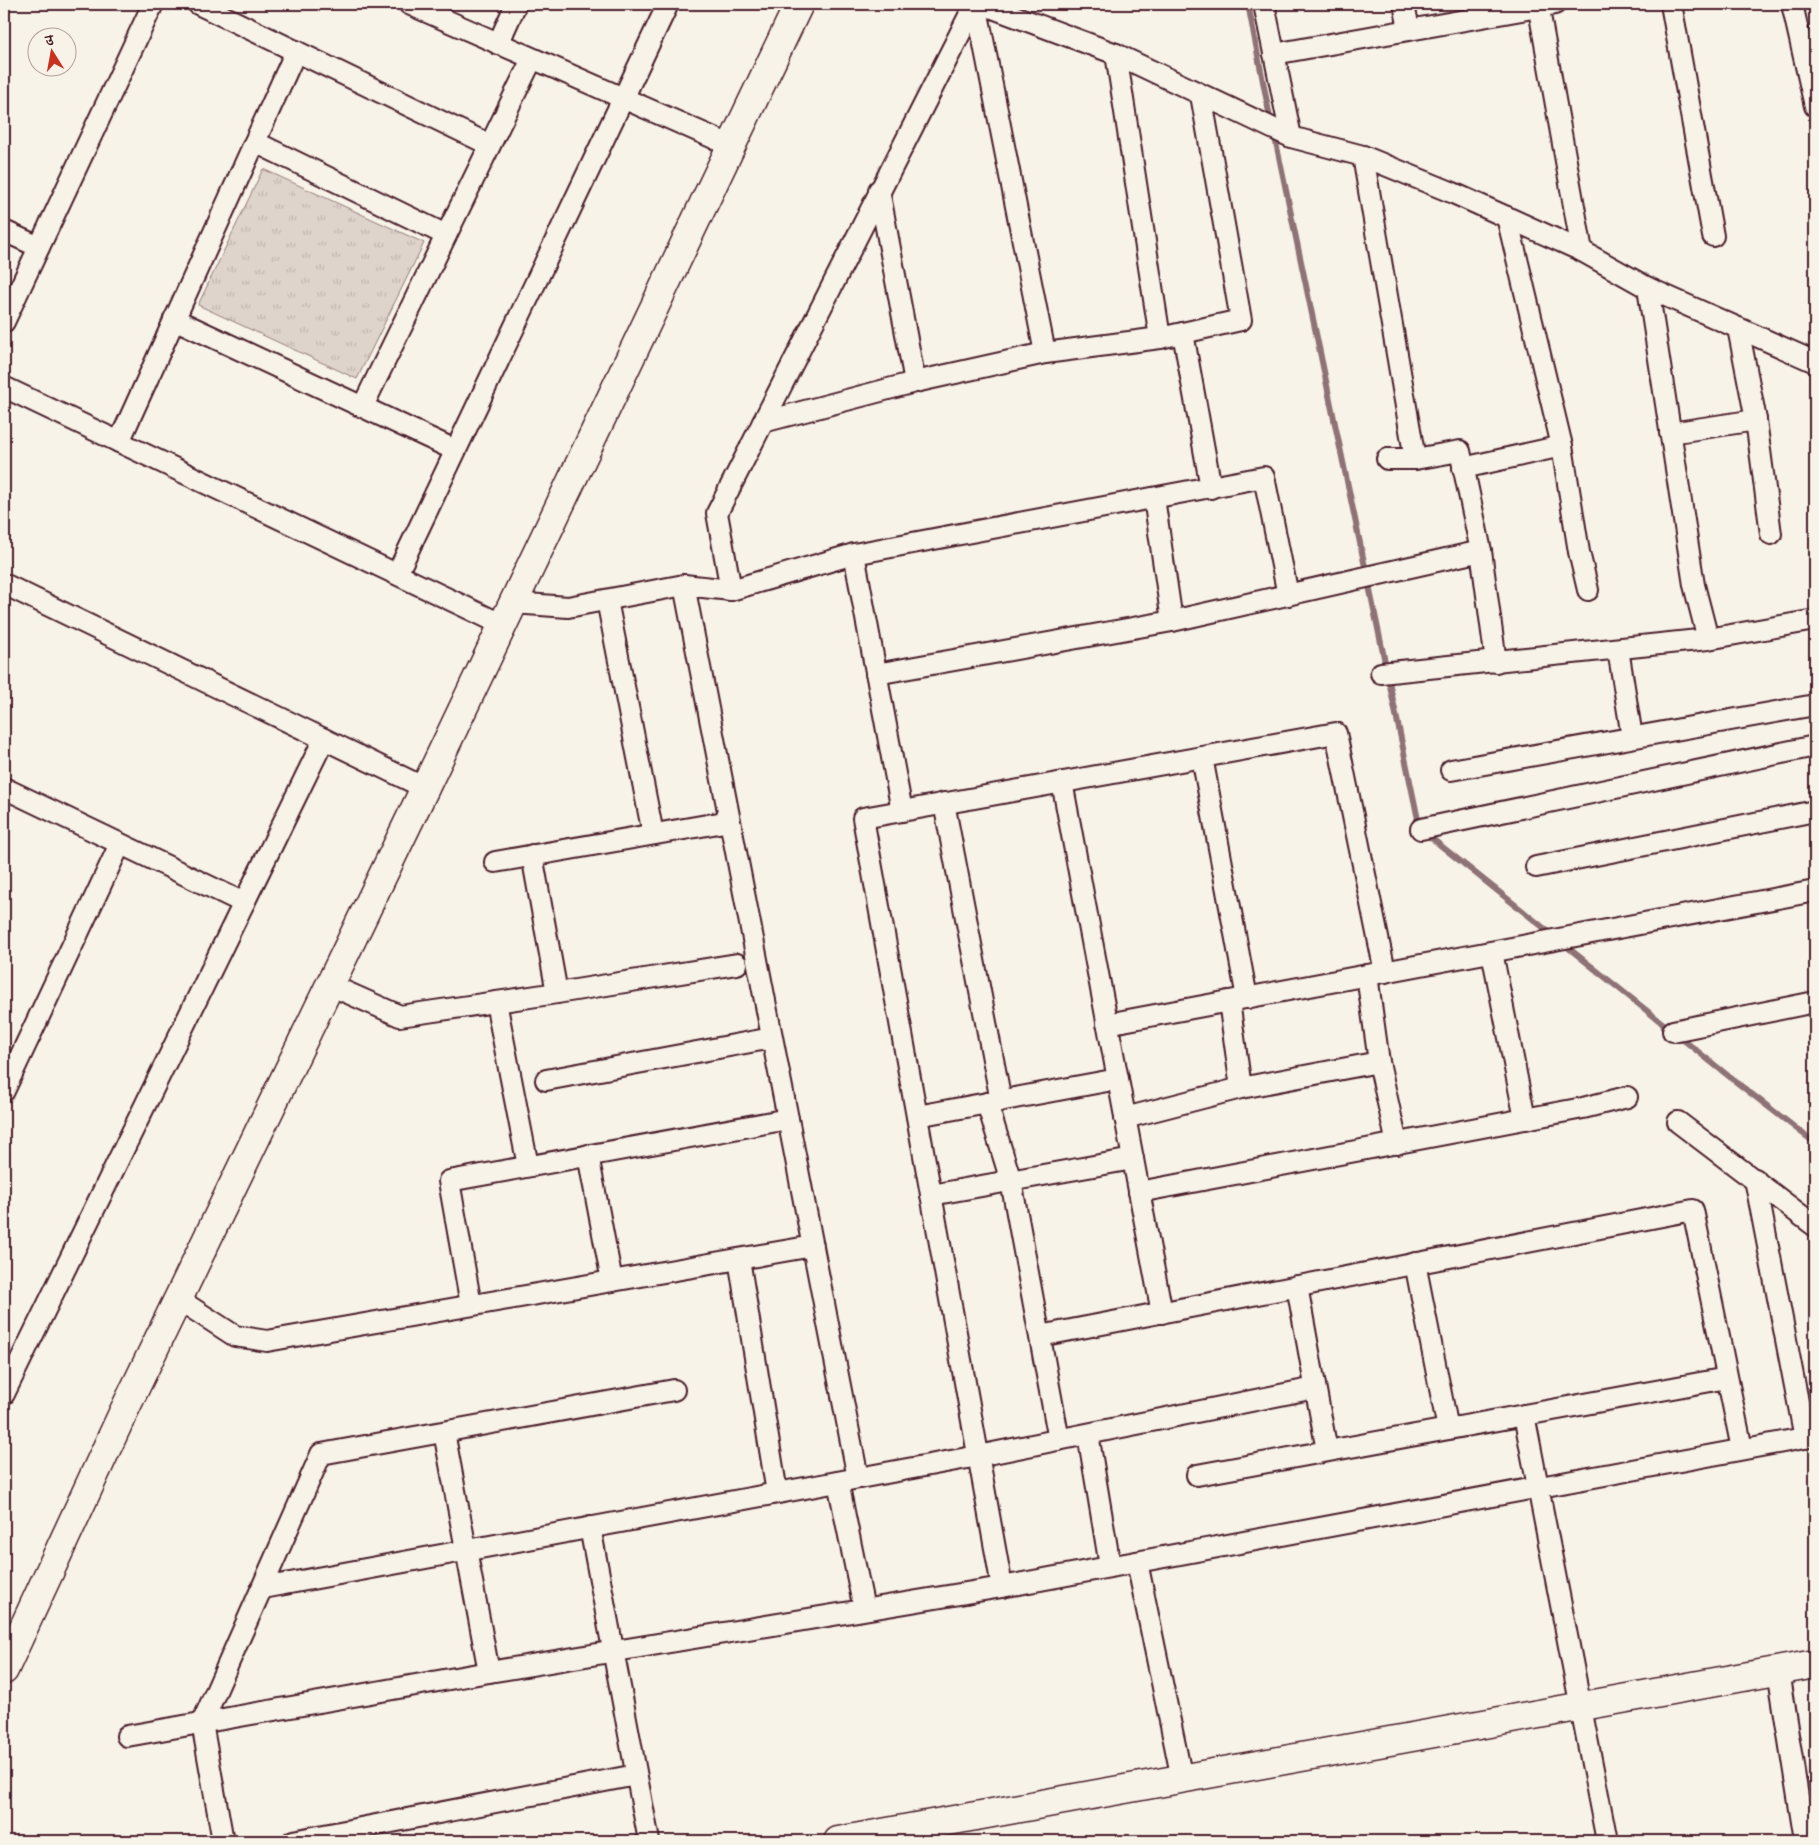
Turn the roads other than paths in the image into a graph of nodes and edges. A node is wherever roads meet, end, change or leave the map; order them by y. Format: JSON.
{"nodes":[{"id":1,"x":153,"y":4,"type":"edge"},
{"id":2,"x":198,"y":4,"type":"edge"},
{"id":3,"x":409,"y":4,"type":"edge"},
{"id":4,"x":516,"y":4,"type":"edge"},
{"id":5,"x":668,"y":4,"type":"edge"},
{"id":6,"x":800,"y":4,"type":"edge"},
{"id":7,"x":975,"y":4,"type":"edge"},
{"id":8,"x":982,"y":4,"type":"edge"},
{"id":9,"x":1264,"y":4,"type":"edge"},
{"id":10,"x":1404,"y":4,"type":"edge"},
{"id":11,"x":1671,"y":4,"type":"edge"},
{"id":12,"x":1792,"y":4,"type":"edge"},
{"id":13,"x":1544,"y":5,"type":"edge"},
{"id":14,"x":1409,"y":29,"type":"junction"},
{"id":15,"x":498,"y":44,"type":"junction"},
{"id":16,"x":296,"y":51,"type":"junction"},
{"id":17,"x":1116,"y":54,"type":"junction"},
{"id":18,"x":1274,"y":54,"type":"junction"},
{"id":19,"x":532,"y":59,"type":"junction"},
{"id":20,"x":1201,"y":94,"type":"junction"},
{"id":21,"x":623,"y":98,"type":"junction"},
{"id":22,"x":1815,"y":106,"type":"edge"},
{"id":23,"x":1291,"y":137,"type":"junction"},
{"id":24,"x":255,"y":142,"type":"junction"},
{"id":25,"x":490,"y":145,"type":"junction"},
{"id":26,"x":732,"y":146,"type":"junction"},
{"id":27,"x":1363,"y":156,"type":"junction"},
{"id":28,"x":879,"y":190,"type":"junction"},
{"id":29,"x":1507,"y":217,"type":"junction"},
{"id":30,"x":4,"y":231,"type":"edge"},
{"id":31,"x":446,"y":235,"type":"junction"},
{"id":32,"x":1713,"y":236,"type":"dead end"},
{"id":33,"x":39,"y":247,"type":"junction"},
{"id":34,"x":1582,"y":251,"type":"junction"},
{"id":35,"x":1648,"y":288,"type":"junction"},
{"id":36,"x":174,"y":319,"type":"junction"},
{"id":37,"x":4,"y":322,"type":"edge"},
{"id":38,"x":1738,"y":328,"type":"junction"},
{"id":39,"x":1183,"y":333,"type":"junction"},
{"id":40,"x":1160,"y":338,"type":"junction"},
{"id":41,"x":1045,"y":354,"type":"junction"},
{"id":42,"x":1815,"y":362,"type":"edge"},
{"id":43,"x":915,"y":382,"type":"junction"},
{"id":44,"x":4,"y":387,"type":"edge"},
{"id":45,"x":363,"y":406,"type":"junction"},
{"id":46,"x":1756,"y":420,"type":"junction"},
{"id":47,"x":763,"y":422,"type":"junction"},
{"id":48,"x":1670,"y":433,"type":"junction"},
{"id":49,"x":119,"y":442,"type":"junction"},
{"id":50,"x":1562,"y":446,"type":"junction"},
{"id":51,"x":455,"y":450,"type":"junction"},
{"id":52,"x":1386,"y":459,"type":"dead end"},
{"id":53,"x":1415,"y":459,"type":"junction"},
{"id":54,"x":1463,"y":468,"type":"junction"},
{"id":55,"x":1211,"y":488,"type":"junction"},
{"id":56,"x":1154,"y":498,"type":"junction"},
{"id":57,"x":1771,"y":534,"type":"dead end"},
{"id":58,"x":1481,"y":550,"type":"junction"},
{"id":59,"x":854,"y":554,"type":"junction"},
{"id":60,"x":396,"y":574,"type":"junction"},
{"id":61,"x":4,"y":584,"type":"edge"},
{"id":62,"x":684,"y":586,"type":"junction"},
{"id":63,"x":731,"y":590,"type":"junction"},
{"id":64,"x":1588,"y":590,"type":"dead end"},
{"id":65,"x":1288,"y":596,"type":"junction"},
{"id":66,"x":607,"y":600,"type":"junction"},
{"id":67,"x":508,"y":614,"type":"junction"},
{"id":68,"x":1815,"y":620,"type":"edge"},
{"id":69,"x":1172,"y":621,"type":"junction"},
{"id":70,"x":1708,"y":639,"type":"junction"},
{"id":71,"x":1618,"y":649,"type":"junction"},
{"id":72,"x":1496,"y":662,"type":"junction"},
{"id":73,"x":1381,"y":672,"type":"dead end"},
{"id":74,"x":876,"y":674,"type":"junction"},
{"id":75,"x":1815,"y":705,"type":"edge"},
{"id":76,"x":1632,"y":737,"type":"junction"},
{"id":77,"x":324,"y":739,"type":"junction"},
{"id":78,"x":1815,"y":746,"type":"edge"},
{"id":79,"x":1202,"y":757,"type":"junction"},
{"id":80,"x":1451,"y":770,"type":"dead end"},
{"id":81,"x":1062,"y":782,"type":"junction"},
{"id":82,"x":4,"y":788,"type":"edge"},
{"id":83,"x":425,"y":788,"type":"junction"},
{"id":84,"x":944,"y":803,"type":"junction"},
{"id":85,"x":902,"y":811,"type":"junction"},
{"id":86,"x":1815,"y":812,"type":"edge"},
{"id":87,"x":730,"y":821,"type":"junction"},
{"id":88,"x":1420,"y":829,"type":"dead end"},
{"id":89,"x":653,"y":834,"type":"junction"},
{"id":90,"x":120,"y":844,"type":"junction"},
{"id":91,"x":532,"y":855,"type":"junction"},
{"id":92,"x":495,"y":862,"type":"dead end"},
{"id":93,"x":1536,"y":867,"type":"dead end"},
{"id":94,"x":1814,"y":897,"type":"edge"},
{"id":95,"x":244,"y":903,"type":"junction"},
{"id":96,"x":1492,"y":952,"type":"junction"},
{"id":97,"x":737,"y":964,"type":"dead end"},
{"id":98,"x":1376,"y":973,"type":"junction"},
{"id":99,"x":330,"y":985,"type":"junction"},
{"id":100,"x":557,"y":993,"type":"junction"},
{"id":101,"x":1238,"y":999,"type":"junction"},
{"id":102,"x":496,"y":1002,"type":"junction"},
{"id":103,"x":1815,"y":1002,"type":"edge"},
{"id":104,"x":1107,"y":1024,"type":"junction"},
{"id":105,"x":1673,"y":1031,"type":"dead end"},
{"id":106,"x":772,"y":1038,"type":"junction"},
{"id":107,"x":1379,"y":1062,"type":"junction"},
{"id":108,"x":1118,"y":1079,"type":"junction"},
{"id":109,"x":546,"y":1080,"type":"dead end"},
{"id":110,"x":1241,"y":1088,"type":"junction"},
{"id":111,"x":4,"y":1091,"type":"edge"},
{"id":112,"x":1627,"y":1097,"type":"dead end"},
{"id":113,"x":994,"y":1102,"type":"junction"},
{"id":114,"x":917,"y":1116,"type":"junction"},
{"id":115,"x":1125,"y":1118,"type":"junction"},
{"id":116,"x":788,"y":1119,"type":"junction"},
{"id":117,"x":1525,"y":1120,"type":"junction"},
{"id":118,"x":1678,"y":1122,"type":"dead end"},
{"id":119,"x":1396,"y":1144,"type":"junction"},
{"id":120,"x":588,"y":1154,"type":"junction"},
{"id":121,"x":1132,"y":1159,"type":"junction"},
{"id":122,"x":528,"y":1166,"type":"junction"},
{"id":123,"x":1755,"y":1179,"type":"junction"},
{"id":124,"x":1010,"y":1181,"type":"junction"},
{"id":125,"x":1139,"y":1192,"type":"junction"},
{"id":126,"x":931,"y":1195,"type":"junction"},
{"id":127,"x":1815,"y":1226,"type":"edge"},
{"id":128,"x":813,"y":1246,"type":"junction"},
{"id":129,"x":739,"y":1259,"type":"junction"},
{"id":130,"x":1415,"y":1263,"type":"junction"},
{"id":131,"x":612,"y":1281,"type":"junction"},
{"id":132,"x":1297,"y":1286,"type":"junction"},
{"id":133,"x":178,"y":1298,"type":"junction"},
{"id":134,"x":471,"y":1305,"type":"junction"},
{"id":135,"x":1162,"y":1313,"type":"junction"},
{"id":136,"x":1040,"y":1336,"type":"junction"},
{"id":137,"x":1727,"y":1378,"type":"junction"},
{"id":138,"x":1316,"y":1388,"type":"junction"},
{"id":139,"x":674,"y":1390,"type":"dead end"},
{"id":140,"x":4,"y":1392,"type":"edge"},
{"id":141,"x":1524,"y":1415,"type":"junction"},
{"id":142,"x":1448,"y":1429,"type":"junction"},
{"id":143,"x":444,"y":1432,"type":"junction"},
{"id":144,"x":1088,"y":1434,"type":"junction"},
{"id":145,"x":1810,"y":1437,"type":"edge"},
{"id":146,"x":1059,"y":1440,"type":"junction"},
{"id":147,"x":1742,"y":1450,"type":"junction"},
{"id":148,"x":1327,"y":1451,"type":"junction"},
{"id":149,"x":978,"y":1456,"type":"junction"},
{"id":150,"x":1197,"y":1475,"type":"dead end"},
{"id":151,"x":858,"y":1478,"type":"junction"},
{"id":152,"x":838,"y":1482,"type":"junction"},
{"id":153,"x":1538,"y":1487,"type":"junction"},
{"id":154,"x":777,"y":1493,"type":"junction"},
{"id":155,"x":590,"y":1527,"type":"junction"},
{"id":156,"x":466,"y":1550,"type":"junction"},
{"id":157,"x":1137,"y":1562,"type":"junction"},
{"id":158,"x":1110,"y":1566,"type":"junction"},
{"id":159,"x":1002,"y":1587,"type":"junction"},
{"id":160,"x":262,"y":1588,"type":"junction"},
{"id":161,"x":864,"y":1609,"type":"junction"},
{"id":162,"x":612,"y":1651,"type":"junction"},
{"id":163,"x":1815,"y":1664,"type":"edge"},
{"id":164,"x":4,"y":1670,"type":"edge"},
{"id":165,"x":1778,"y":1671,"type":"junction"},
{"id":166,"x":489,"y":1672,"type":"junction"},
{"id":167,"x":1580,"y":1707,"type":"junction"},
{"id":168,"x":202,"y":1723,"type":"junction"},
{"id":169,"x":127,"y":1736,"type":"dead end"},
{"id":170,"x":636,"y":1776,"type":"junction"},
{"id":171,"x":1182,"y":1779,"type":"junction"},
{"id":172,"x":223,"y":1841,"type":"edge"},
{"id":173,"x":293,"y":1841,"type":"edge"},
{"id":174,"x":648,"y":1841,"type":"edge"},
{"id":175,"x":838,"y":1841,"type":"edge"},
{"id":176,"x":1607,"y":1841,"type":"edge"},
{"id":177,"x":1805,"y":1841,"type":"edge"}],
"edges":[{"from":1,"to":33,"type":"street"},
{"from":2,"to":16,"type":"street"},
{"from":3,"to":15,"type":"street"},
{"from":4,"to":15,"type":"street"},
{"from":5,"to":21,"type":"street"},
{"from":6,"to":26,"type":"street"},
{"from":7,"to":28,"type":"street"},
{"from":7,"to":41,"type":"street"},
{"from":8,"to":17,"type":"street"},
{"from":9,"to":18,"type":"street"},
{"from":10,"to":14,"type":"street"},
{"from":11,"to":32,"type":"street"},
{"from":12,"to":22,"type":"street"},
{"from":13,"to":14,"type":"street"},
{"from":13,"to":34,"type":"street"},
{"from":14,"to":18,"type":"street"},
{"from":15,"to":19,"type":"street"},
{"from":16,"to":24,"type":"street"},
{"from":16,"to":25,"type":"street"},
{"from":17,"to":20,"type":"street"},
{"from":17,"to":40,"type":"street"},
{"from":18,"to":23,"type":"street"},
{"from":19,"to":21,"type":"street"},
{"from":19,"to":25,"type":"street"},
{"from":20,"to":23,"type":"street"},
{"from":20,"to":39,"type":"street"},
{"from":21,"to":26,"type":"street"},
{"from":21,"to":51,"type":"street"},
{"from":23,"to":27,"type":"street"},
{"from":24,"to":31,"type":"street"},
{"from":24,"to":36,"type":"street"},
{"from":25,"to":31,"type":"street"},
{"from":26,"to":67,"type":"street"},
{"from":27,"to":29,"type":"street"},
{"from":27,"to":53,"type":"street"},
{"from":28,"to":43,"type":"street"},
{"from":28,"to":47,"type":"street"},
{"from":29,"to":34,"type":"street"},
{"from":29,"to":50,"type":"street"},
{"from":30,"to":33,"type":"street"},
{"from":31,"to":45,"type":"street"},
{"from":33,"to":37,"type":"street"},
{"from":34,"to":35,"type":"street"},
{"from":35,"to":38,"type":"street"},
{"from":35,"to":48,"type":"street"},
{"from":36,"to":45,"type":"street"},
{"from":36,"to":49,"type":"street"},
{"from":38,"to":42,"type":"street"},
{"from":38,"to":46,"type":"street"},
{"from":39,"to":40,"type":"street"},
{"from":39,"to":55,"type":"street"},
{"from":40,"to":41,"type":"street"},
{"from":41,"to":43,"type":"street"},
{"from":43,"to":47,"type":"street"},
{"from":44,"to":49,"type":"street"},
{"from":45,"to":51,"type":"street"},
{"from":46,"to":48,"type":"street"},
{"from":46,"to":57,"type":"street"},
{"from":47,"to":63,"type":"street"},
{"from":48,"to":70,"type":"street"},
{"from":49,"to":60,"type":"street"},
{"from":50,"to":54,"type":"street"},
{"from":50,"to":64,"type":"street"},
{"from":51,"to":60,"type":"street"},
{"from":52,"to":53,"type":"street"},
{"from":53,"to":54,"type":"street"},
{"from":54,"to":58,"type":"street"},
{"from":55,"to":56,"type":"street"},
{"from":55,"to":65,"type":"street"},
{"from":56,"to":59,"type":"street"},
{"from":56,"to":69,"type":"street"},
{"from":58,"to":65,"type":"street"},
{"from":58,"to":72,"type":"street"},
{"from":59,"to":63,"type":"street"},
{"from":59,"to":74,"type":"street"},
{"from":60,"to":67,"type":"street"},
{"from":61,"to":77,"type":"street"},
{"from":62,"to":63,"type":"street"},
{"from":62,"to":66,"type":"street"},
{"from":62,"to":87,"type":"street"},
{"from":65,"to":69,"type":"street"},
{"from":66,"to":67,"type":"street"},
{"from":66,"to":89,"type":"street"},
{"from":67,"to":83,"type":"street"},
{"from":68,"to":70,"type":"street"},
{"from":69,"to":74,"type":"street"},
{"from":70,"to":71,"type":"street"},
{"from":71,"to":72,"type":"street"},
{"from":71,"to":76,"type":"street"},
{"from":72,"to":73,"type":"street"},
{"from":74,"to":85,"type":"street"},
{"from":75,"to":76,"type":"street"},
{"from":76,"to":80,"type":"street"},
{"from":77,"to":83,"type":"street"},
{"from":77,"to":95,"type":"street"},
{"from":78,"to":88,"type":"street"},
{"from":79,"to":81,"type":"street"},
{"from":79,"to":98,"type":"street"},
{"from":79,"to":101,"type":"street"},
{"from":81,"to":84,"type":"street"},
{"from":81,"to":104,"type":"street"},
{"from":82,"to":90,"type":"street"},
{"from":83,"to":99,"type":"street"},
{"from":84,"to":85,"type":"street"},
{"from":84,"to":113,"type":"street"},
{"from":85,"to":114,"type":"street"},
{"from":86,"to":93,"type":"street"},
{"from":87,"to":89,"type":"street"},
{"from":87,"to":106,"type":"street"},
{"from":89,"to":91,"type":"street"},
{"from":90,"to":95,"type":"street"},
{"from":90,"to":111,"type":"street"},
{"from":91,"to":92,"type":"street"},
{"from":91,"to":100,"type":"street"},
{"from":94,"to":96,"type":"street"},
{"from":95,"to":140,"type":"street"},
{"from":96,"to":98,"type":"street"},
{"from":96,"to":117,"type":"street"},
{"from":97,"to":100,"type":"street"},
{"from":98,"to":101,"type":"street"},
{"from":98,"to":107,"type":"street"},
{"from":99,"to":102,"type":"street"},
{"from":99,"to":133,"type":"street"},
{"from":100,"to":102,"type":"street"},
{"from":101,"to":104,"type":"street"},
{"from":101,"to":110,"type":"street"},
{"from":102,"to":122,"type":"street"},
{"from":103,"to":105,"type":"street"},
{"from":104,"to":108,"type":"street"},
{"from":106,"to":109,"type":"street"},
{"from":106,"to":116,"type":"street"},
{"from":107,"to":110,"type":"street"},
{"from":107,"to":119,"type":"street"},
{"from":108,"to":113,"type":"street"},
{"from":108,"to":115,"type":"street"},
{"from":110,"to":115,"type":"street"},
{"from":112,"to":117,"type":"street"},
{"from":113,"to":114,"type":"street"},
{"from":113,"to":124,"type":"street"},
{"from":114,"to":126,"type":"street"},
{"from":115,"to":121,"type":"street"},
{"from":116,"to":120,"type":"street"},
{"from":116,"to":128,"type":"street"},
{"from":117,"to":119,"type":"street"},
{"from":118,"to":123,"type":"street"},
{"from":119,"to":125,"type":"street"},
{"from":120,"to":122,"type":"street"},
{"from":120,"to":131,"type":"street"},
{"from":121,"to":124,"type":"street"},
{"from":121,"to":125,"type":"street"},
{"from":122,"to":134,"type":"street"},
{"from":123,"to":127,"type":"street"},
{"from":123,"to":145,"type":"street"},
{"from":124,"to":126,"type":"street"},
{"from":124,"to":136,"type":"street"},
{"from":125,"to":135,"type":"street"},
{"from":126,"to":149,"type":"street"},
{"from":128,"to":129,"type":"street"},
{"from":128,"to":151,"type":"street"},
{"from":129,"to":131,"type":"street"},
{"from":129,"to":154,"type":"street"},
{"from":130,"to":132,"type":"street"},
{"from":130,"to":137,"type":"street"},
{"from":130,"to":142,"type":"street"},
{"from":131,"to":134,"type":"street"},
{"from":132,"to":135,"type":"street"},
{"from":132,"to":138,"type":"street"},
{"from":133,"to":134,"type":"street"},
{"from":133,"to":164,"type":"street"},
{"from":135,"to":136,"type":"street"},
{"from":136,"to":146,"type":"street"},
{"from":137,"to":141,"type":"street"},
{"from":137,"to":147,"type":"street"},
{"from":138,"to":144,"type":"street"},
{"from":138,"to":148,"type":"street"},
{"from":139,"to":143,"type":"street"},
{"from":141,"to":142,"type":"street"},
{"from":141,"to":153,"type":"street"},
{"from":142,"to":148,"type":"street"},
{"from":143,"to":156,"type":"street"},
{"from":143,"to":160,"type":"street"},
{"from":144,"to":146,"type":"street"},
{"from":144,"to":158,"type":"street"},
{"from":145,"to":147,"type":"street"},
{"from":146,"to":149,"type":"street"},
{"from":147,"to":153,"type":"street"},
{"from":148,"to":150,"type":"street"},
{"from":149,"to":151,"type":"street"},
{"from":149,"to":159,"type":"street"},
{"from":151,"to":152,"type":"street"},
{"from":152,"to":154,"type":"street"},
{"from":152,"to":161,"type":"street"},
{"from":153,"to":157,"type":"street"},
{"from":153,"to":167,"type":"street"},
{"from":154,"to":155,"type":"street"},
{"from":155,"to":156,"type":"street"},
{"from":155,"to":162,"type":"street"},
{"from":156,"to":160,"type":"street"},
{"from":156,"to":166,"type":"street"},
{"from":157,"to":158,"type":"street"},
{"from":157,"to":171,"type":"street"},
{"from":158,"to":159,"type":"street"},
{"from":159,"to":161,"type":"street"},
{"from":160,"to":168,"type":"street"},
{"from":161,"to":162,"type":"street"},
{"from":162,"to":166,"type":"street"},
{"from":162,"to":170,"type":"street"},
{"from":163,"to":165,"type":"street"},
{"from":165,"to":167,"type":"street"},
{"from":165,"to":177,"type":"street"},
{"from":166,"to":168,"type":"street"},
{"from":167,"to":171,"type":"street"},
{"from":167,"to":176,"type":"street"},
{"from":168,"to":169,"type":"street"},
{"from":168,"to":172,"type":"street"},
{"from":170,"to":173,"type":"street"},
{"from":170,"to":174,"type":"street"},
{"from":171,"to":175,"type":"street"}]}
